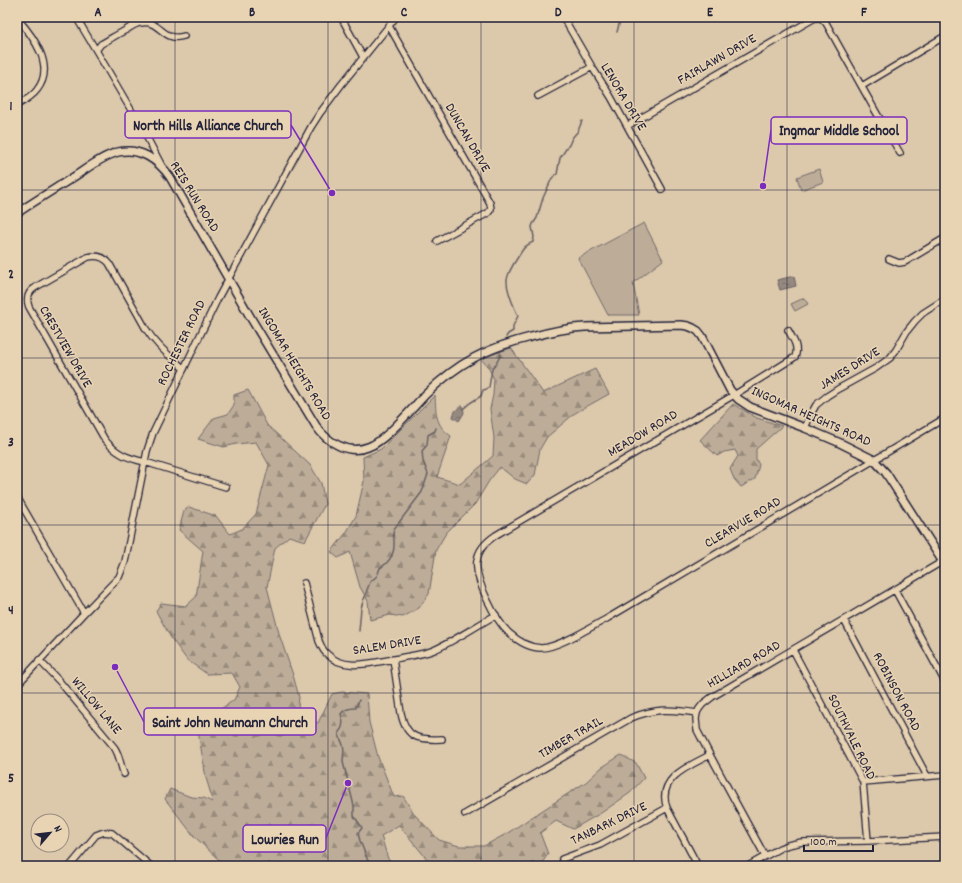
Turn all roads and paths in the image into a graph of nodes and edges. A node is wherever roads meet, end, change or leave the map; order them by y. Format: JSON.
{"nodes":[{"id":1,"x":76,"y":17,"type":"edge"},
{"id":2,"x":341,"y":17,"type":"edge"},
{"id":3,"x":396,"y":17,"type":"edge"},
{"id":4,"x":563,"y":17,"type":"edge"},
{"id":5,"x":820,"y":17,"type":"edge"},
{"id":6,"x":17,"y":18,"type":"edge"},
{"id":7,"x":389,"y":26,"type":"junction"},
{"id":8,"x":184,"y":36,"type":"dead end"},
{"id":9,"x":945,"y":36,"type":"edge"},
{"id":10,"x":97,"y":52,"type":"junction"},
{"id":11,"x":363,"y":57,"type":"junction"},
{"id":12,"x":592,"y":67,"type":"junction"},
{"id":13,"x":862,"y":86,"type":"junction"},
{"id":14,"x":538,"y":96,"type":"dead end"},
{"id":15,"x":17,"y":105,"type":"edge"},
{"id":16,"x":627,"y":126,"type":"junction"},
{"id":17,"x":144,"y":132,"type":"junction"},
{"id":18,"x":900,"y":153,"type":"dead end"},
{"id":19,"x":148,"y":156,"type":"junction"},
{"id":20,"x":165,"y":171,"type":"junction"},
{"id":21,"x":662,"y":188,"type":"dead end"},
{"id":22,"x":17,"y":213,"type":"edge"},
{"id":23,"x":945,"y":238,"type":"edge"},
{"id":24,"x":437,"y":240,"type":"dead end"},
{"id":25,"x":889,"y":259,"type":"dead end"},
{"id":26,"x":228,"y":279,"type":"junction"},
{"id":27,"x":945,"y":299,"type":"edge"},
{"id":28,"x":788,"y":330,"type":"dead end"},
{"id":29,"x":184,"y":369,"type":"junction"},
{"id":30,"x":734,"y":394,"type":"junction"},
{"id":31,"x":945,"y":418,"type":"edge"},
{"id":32,"x":805,"y":428,"type":"junction"},
{"id":33,"x":874,"y":460,"type":"junction"},
{"id":34,"x":145,"y":462,"type":"junction"},
{"id":35,"x":226,"y":487,"type":"dead end"},
{"id":36,"x":17,"y":497,"type":"edge"},
{"id":37,"x":944,"y":562,"type":"edge"},
{"id":38,"x":304,"y":583,"type":"dead end"},
{"id":39,"x":895,"y":590,"type":"junction"},
{"id":40,"x":84,"y":613,"type":"junction"},
{"id":41,"x":496,"y":615,"type":"junction"},
{"id":42,"x":844,"y":620,"type":"junction"},
{"id":43,"x":793,"y":650,"type":"junction"},
{"id":44,"x":393,"y":659,"type":"junction"},
{"id":45,"x":39,"y":660,"type":"junction"},
{"id":46,"x":945,"y":682,"type":"edge"},
{"id":47,"x":17,"y":685,"type":"edge"},
{"id":48,"x":697,"y":713,"type":"junction"},
{"id":49,"x":442,"y":738,"type":"dead end"},
{"id":50,"x":710,"y":755,"type":"junction"},
{"id":51,"x":124,"y":774,"type":"dead end"},
{"id":52,"x":945,"y":775,"type":"edge"},
{"id":53,"x":927,"y":776,"type":"junction"},
{"id":54,"x":863,"y":782,"type":"junction"},
{"id":55,"x":667,"y":808,"type":"junction"},
{"id":56,"x":465,"y":814,"type":"dead end"},
{"id":57,"x":945,"y":837,"type":"edge"},
{"id":58,"x":868,"y":841,"type":"junction"},
{"id":59,"x":765,"y":856,"type":"junction"},
{"id":60,"x":562,"y":859,"type":"dead end"},
{"id":61,"x":70,"y":866,"type":"edge"},
{"id":62,"x":151,"y":866,"type":"edge"},
{"id":63,"x":698,"y":866,"type":"edge"},
{"id":64,"x":748,"y":866,"type":"edge"}],
"edges":[{"from":1,"to":10,"type":"street"},
{"from":2,"to":11,"type":"street"},
{"from":3,"to":7,"type":"street","name":"ROCHESTER ROAD"},
{"from":4,"to":12,"type":"street","name":"LENORA DRIVE"},
{"from":5,"to":13,"type":"street"},
{"from":5,"to":16,"type":"street","name":"FAIRLAWN DRIVE"},
{"from":6,"to":15,"type":"street"},
{"from":7,"to":11,"type":"street","name":"ROCHESTER ROAD"},
{"from":7,"to":24,"type":"street","name":"DUNCAN DRIVE"},
{"from":8,"to":10,"type":"street"},
{"from":9,"to":13,"type":"street"},
{"from":10,"to":17,"type":"street"},
{"from":11,"to":26,"type":"street","name":"ROCHESTER ROAD"},
{"from":12,"to":14,"type":"street"},
{"from":12,"to":16,"type":"street","name":"LENORA DRIVE"},
{"from":13,"to":18,"type":"street"},
{"from":16,"to":21,"type":"street","name":"LENORA DRIVE"},
{"from":17,"to":19,"type":"street"},
{"from":17,"to":20,"type":"street"},
{"from":19,"to":20,"type":"main road","name":"REIS RUN ROAD"},
{"from":19,"to":22,"type":"main road","name":"REIS RUN ROAD"},
{"from":20,"to":26,"type":"main road","name":"REIS RUN ROAD"},
{"from":23,"to":25,"type":"street"},
{"from":26,"to":29,"type":"street","name":"ROCHESTER ROAD"},
{"from":26,"to":30,"type":"main road","name":"INGOMAR HEIGHTS ROAD"},
{"from":27,"to":32,"type":"street","name":"JAMES DRIVE"},
{"from":28,"to":30,"type":"street","name":"MEADOW ROAD"},
{"from":29,"to":34,"type":"street","name":"ROCHESTER ROAD"},
{"from":29,"to":34,"type":"street","name":"CRESTVIEW DRIVE"},
{"from":30,"to":32,"type":"main road","name":"INGOMAR HEIGHTS ROAD"},
{"from":30,"to":41,"type":"street","name":"MEADOW ROAD"},
{"from":31,"to":33,"type":"street","name":"CLEARVUE ROAD"},
{"from":32,"to":33,"type":"main road","name":"INGOMAR HEIGHTS ROAD"},
{"from":33,"to":37,"type":"main road","name":"INGOMAR HEIGHTS ROAD"},
{"from":33,"to":41,"type":"street","name":"CLEARVUE ROAD"},
{"from":34,"to":35,"type":"street"},
{"from":34,"to":40,"type":"street","name":"ROCHESTER ROAD"},
{"from":36,"to":40,"type":"street"},
{"from":37,"to":39,"type":"street","name":"HILLIARD ROAD"},
{"from":38,"to":44,"type":"street","name":"SALEM DRIVE"},
{"from":39,"to":42,"type":"street","name":"HILLIARD ROAD"},
{"from":39,"to":46,"type":"street"},
{"from":40,"to":45,"type":"street","name":"ROCHESTER ROAD"},
{"from":41,"to":44,"type":"street","name":"SALEM DRIVE"},
{"from":42,"to":43,"type":"street","name":"HILLIARD ROAD"},
{"from":42,"to":53,"type":"street","name":"ROBINSON ROAD"},
{"from":43,"to":48,"type":"street","name":"HILLIARD ROAD"},
{"from":43,"to":54,"type":"street","name":"SOUTHVALE ROAD"},
{"from":44,"to":49,"type":"street"},
{"from":45,"to":47,"type":"street","name":"ROCHESTER ROAD"},
{"from":45,"to":51,"type":"street","name":"WILLOW LANE"},
{"from":48,"to":50,"type":"street"},
{"from":48,"to":56,"type":"street","name":"TIMBER TRAIL"},
{"from":50,"to":55,"type":"street"},
{"from":50,"to":59,"type":"street"},
{"from":52,"to":53,"type":"street"},
{"from":53,"to":54,"type":"street"},
{"from":54,"to":58,"type":"street","name":"SOUTHVALE ROAD"},
{"from":55,"to":60,"type":"street","name":"TANBARK DRIVE"},
{"from":55,"to":63,"type":"street"},
{"from":57,"to":58,"type":"street"},
{"from":58,"to":59,"type":"street"},
{"from":59,"to":64,"type":"street"},
{"from":61,"to":62,"type":"street"}]}
